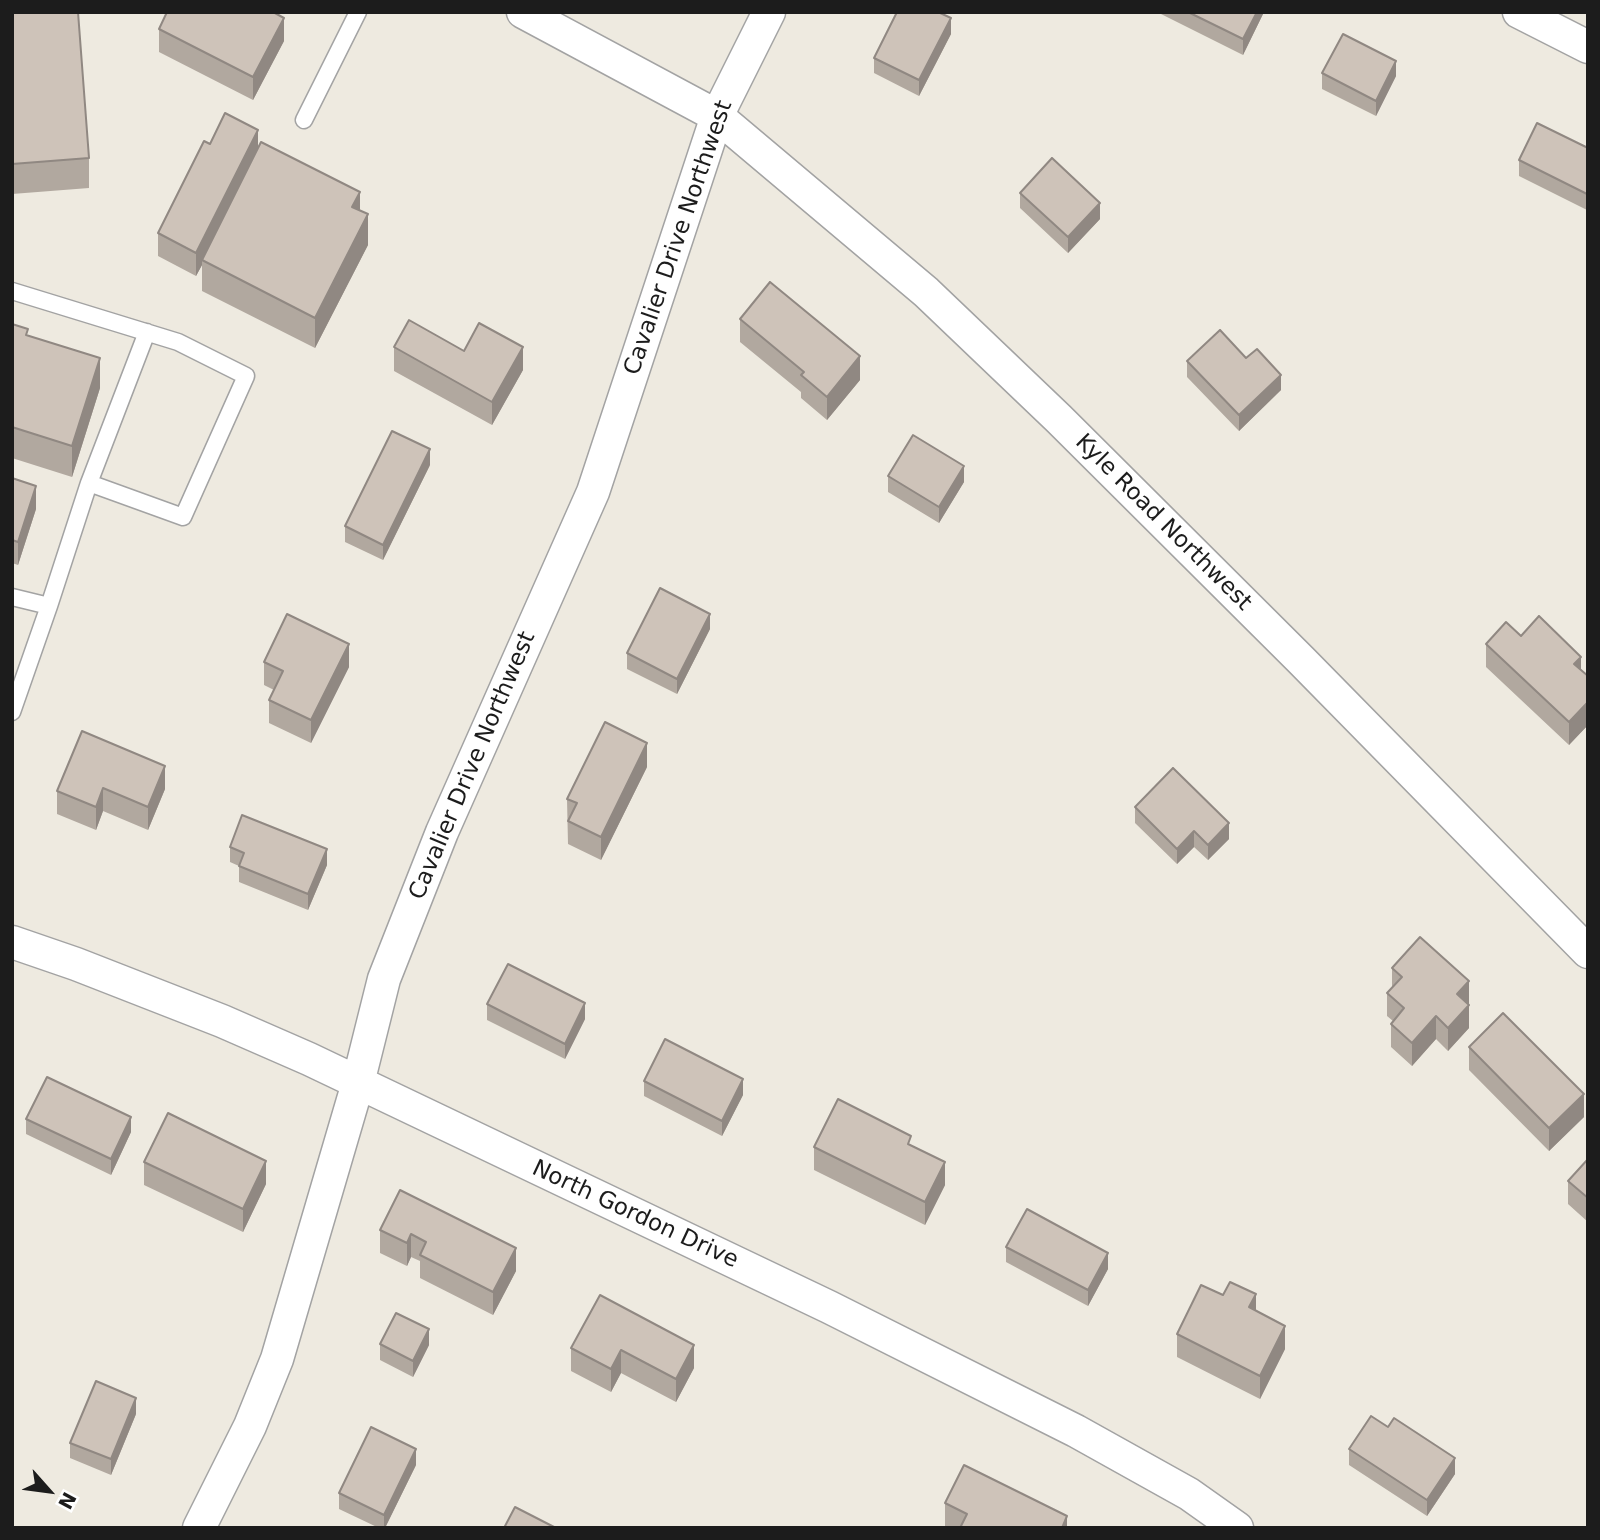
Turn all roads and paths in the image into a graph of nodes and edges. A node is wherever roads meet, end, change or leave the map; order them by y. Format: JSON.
{"nodes":[{"id":1,"x":358,"y":12,"type":"edge"},
{"id":2,"x":523,"y":12,"type":"edge"},
{"id":3,"x":769,"y":12,"type":"edge"},
{"id":4,"x":1519,"y":12,"type":"edge"},
{"id":5,"x":1588,"y":47,"type":"edge"},
{"id":6,"x":717,"y":116,"type":"junction"},
{"id":7,"x":304,"y":120,"type":"dead end"},
{"id":8,"x":12,"y":291,"type":"edge"},
{"id":9,"x":147,"y":332,"type":"junction"},
{"id":10,"x":89,"y":483,"type":"junction"},
{"id":11,"x":12,"y":597,"type":"edge"},
{"id":12,"x":49,"y":606,"type":"junction"},
{"id":13,"x":12,"y":712,"type":"edge"},
{"id":14,"x":12,"y":942,"type":"edge"},
{"id":15,"x":1588,"y":953,"type":"edge"},
{"id":16,"x":358,"y":1083,"type":"junction"},
{"id":17,"x":200,"y":1528,"type":"edge"},
{"id":18,"x":1237,"y":1528,"type":"edge"}],
"edges":[{"from":1,"to":7,"type":"lane"},
{"from":2,"to":6,"type":"street","name":"Kyle Road Northwest"},
{"from":3,"to":6,"type":"street","name":"Cavalier Drive Northwest"},
{"from":4,"to":5,"type":"street"},
{"from":6,"to":15,"type":"street","name":"Kyle Road Northwest"},
{"from":6,"to":16,"type":"street","name":"Cavalier Drive Northwest"},
{"from":8,"to":9,"type":"lane"},
{"from":9,"to":10,"type":"lane"},
{"from":9,"to":10,"type":"lane"},
{"from":10,"to":12,"type":"lane"},
{"from":11,"to":12,"type":"lane"},
{"from":12,"to":13,"type":"lane"},
{"from":14,"to":16,"type":"street","name":"North Gordon Drive"},
{"from":16,"to":17,"type":"street","name":"Cavalier Drive Northwest"},
{"from":16,"to":18,"type":"street","name":"North Gordon Drive"}]}
